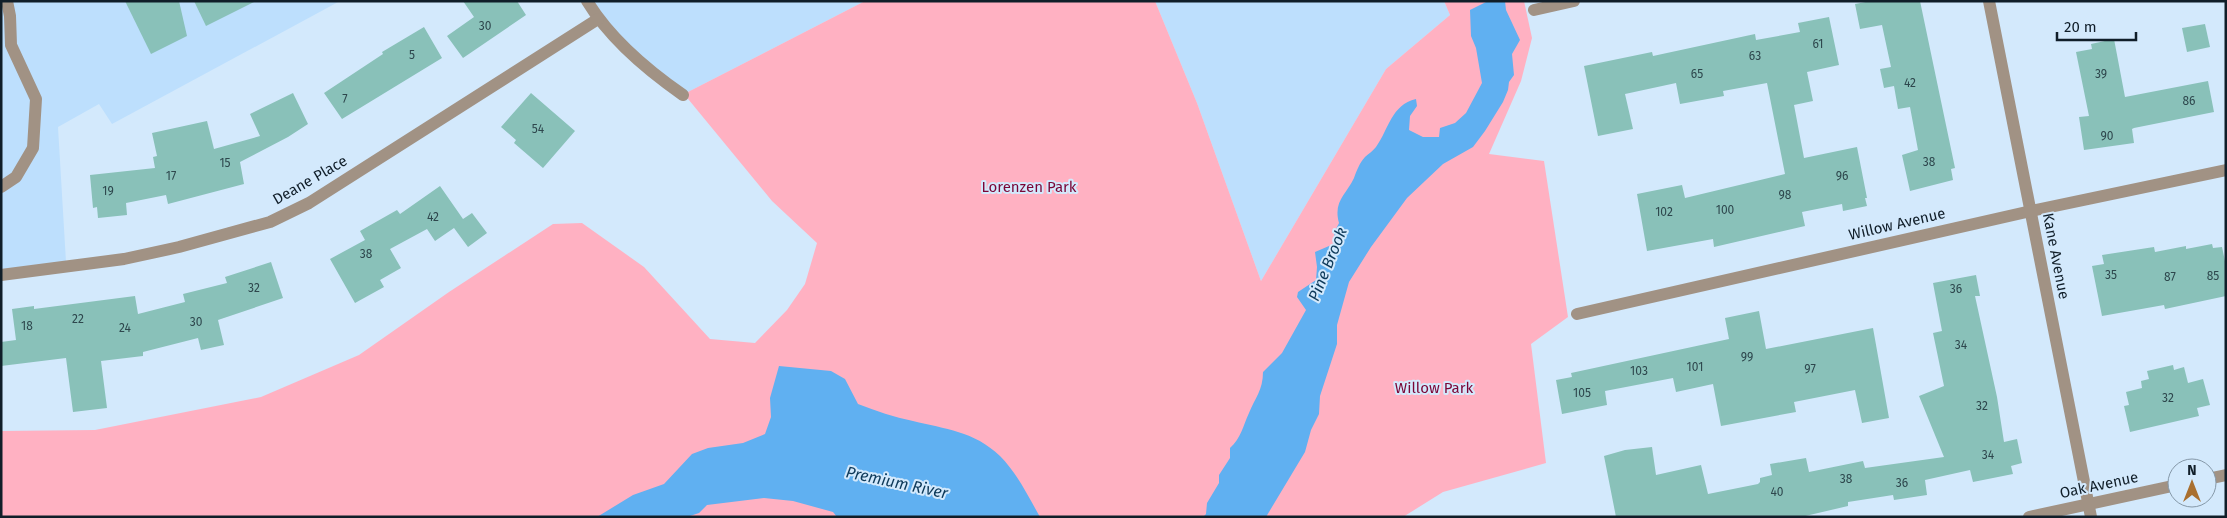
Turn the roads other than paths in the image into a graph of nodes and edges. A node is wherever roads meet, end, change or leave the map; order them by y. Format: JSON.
{"nodes":[{"id":1,"x":7,"y":1,"type":"edge"},
{"id":2,"x":587,"y":1,"type":"edge"},
{"id":3,"x":1574,"y":1,"type":"edge"},
{"id":4,"x":1989,"y":1,"type":"edge"},
{"id":5,"x":1534,"y":10,"type":"dead end"},
{"id":6,"x":598,"y":19,"type":"junction"},
{"id":7,"x":6,"y":41,"type":"edge"},
{"id":8,"x":683,"y":95,"type":"dead end"},
{"id":9,"x":2226,"y":170,"type":"edge"},
{"id":10,"x":1,"y":187,"type":"edge"},
{"id":11,"x":2031,"y":211,"type":"junction"},
{"id":12,"x":1,"y":275,"type":"edge"},
{"id":13,"x":1577,"y":314,"type":"dead end"},
{"id":14,"x":2167,"y":487,"type":"edge"},
{"id":15,"x":2088,"y":504,"type":"junction"},
{"id":16,"x":2029,"y":517,"type":"edge"},
{"id":17,"x":2091,"y":517,"type":"edge"}],
"edges":[{"from":1,"to":7,"type":"street"},
{"from":2,"to":6,"type":"street"},
{"from":3,"to":5,"type":"street"},
{"from":4,"to":11,"type":"street","name":"Kane Avenue"},
{"from":6,"to":8,"type":"street"},
{"from":6,"to":12,"type":"street","name":"Deane Place"},
{"from":7,"to":10,"type":"street"},
{"from":9,"to":11,"type":"street","name":"Willow Avenue"},
{"from":11,"to":13,"type":"street","name":"Willow Avenue"},
{"from":11,"to":15,"type":"street","name":"Kane Avenue"},
{"from":14,"to":15,"type":"street","name":"Oak Avenue"},
{"from":15,"to":16,"type":"street","name":"Oak Avenue"},
{"from":15,"to":17,"type":"street","name":"Kane Avenue"}]}
